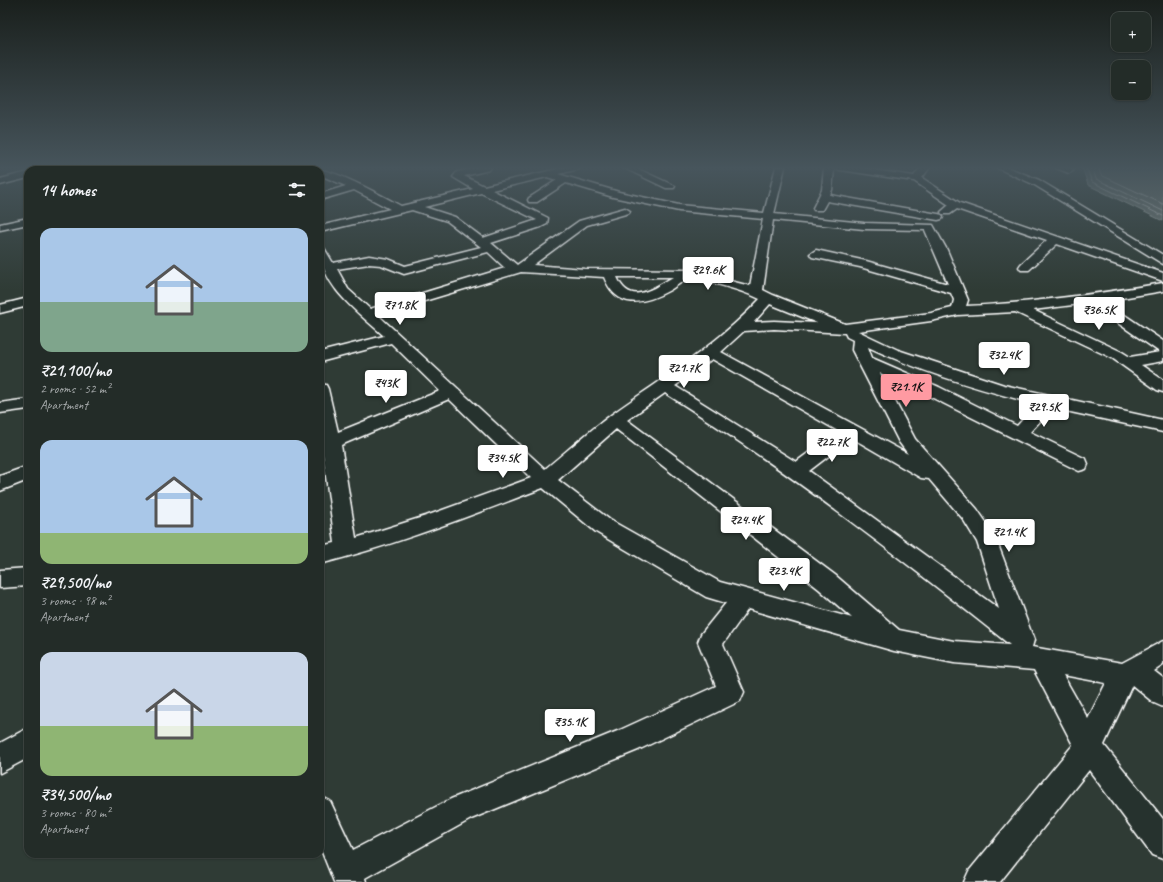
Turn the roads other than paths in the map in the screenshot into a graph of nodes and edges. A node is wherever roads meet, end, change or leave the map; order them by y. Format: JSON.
{"nodes":[{"id":1,"x":397,"y":208,"type":"edge"},
{"id":2,"x":408,"y":208,"type":"edge"},
{"id":3,"x":417,"y":208,"type":"edge"},
{"id":4,"x":522,"y":208,"type":"edge"},
{"id":5,"x":681,"y":208,"type":"edge"},
{"id":6,"x":771,"y":208,"type":"edge"},
{"id":7,"x":888,"y":208,"type":"edge"},
{"id":8,"x":951,"y":208,"type":"edge"},
{"id":9,"x":965,"y":208,"type":"edge"},
{"id":10,"x":1079,"y":208,"type":"edge"},
{"id":11,"x":400,"y":210,"type":"junction"},
{"id":12,"x":625,"y":211,"type":"dead end"},
{"id":13,"x":770,"y":217,"type":"junction"},
{"id":14,"x":938,"y":217,"type":"junction"},
{"id":15,"x":24,"y":222,"type":"edge"},
{"id":16,"x":0,"y":227,"type":"edge"},
{"id":17,"x":929,"y":227,"type":"junction"},
{"id":18,"x":324,"y":228,"type":"edge"},
{"id":19,"x":1054,"y":240,"type":"junction"},
{"id":20,"x":486,"y":245,"type":"junction"},
{"id":21,"x":816,"y":254,"type":"dead end"},
{"id":22,"x":324,"y":258,"type":"edge"},
{"id":23,"x":1163,"y":260,"type":"edge"},
{"id":24,"x":329,"y":267,"type":"junction"},
{"id":25,"x":1025,"y":267,"type":"dead end"},
{"id":26,"x":517,"y":268,"type":"junction"},
{"id":27,"x":609,"y":274,"type":"junction"},
{"id":28,"x":687,"y":274,"type":"junction"},
{"id":29,"x":1163,"y":277,"type":"edge"},
{"id":30,"x":1163,"y":286,"type":"edge"},
{"id":31,"x":956,"y":290,"type":"junction"},
{"id":32,"x":762,"y":295,"type":"junction"},
{"id":33,"x":1092,"y":299,"type":"junction"},
{"id":34,"x":24,"y":303,"type":"edge"},
{"id":35,"x":1017,"y":308,"type":"junction"},
{"id":36,"x":0,"y":309,"type":"edge"},
{"id":37,"x":958,"y":311,"type":"junction"},
{"id":38,"x":368,"y":314,"type":"junction"},
{"id":39,"x":742,"y":327,"type":"junction"},
{"id":40,"x":843,"y":329,"type":"junction"},
{"id":41,"x":394,"y":338,"type":"junction"},
{"id":42,"x":861,"y":339,"type":"junction"},
{"id":43,"x":1163,"y":348,"type":"edge"},
{"id":44,"x":712,"y":354,"type":"junction"},
{"id":45,"x":324,"y":356,"type":"edge"},
{"id":46,"x":1163,"y":356,"type":"edge"},
{"id":47,"x":868,"y":362,"type":"junction"},
{"id":48,"x":1129,"y":362,"type":"junction"},
{"id":49,"x":664,"y":386,"type":"junction"},
{"id":50,"x":1163,"y":387,"type":"edge"},
{"id":51,"x":452,"y":392,"type":"junction"},
{"id":52,"x":1048,"y":402,"type":"junction"},
{"id":53,"x":24,"y":405,"type":"edge"},
{"id":54,"x":0,"y":408,"type":"edge"},
{"id":55,"x":324,"y":409,"type":"edge"},
{"id":56,"x":616,"y":420,"type":"junction"},
{"id":57,"x":1163,"y":426,"type":"edge"},
{"id":58,"x":851,"y":430,"type":"junction"},
{"id":59,"x":1019,"y":434,"type":"junction"},
{"id":60,"x":331,"y":442,"type":"junction"},
{"id":61,"x":1079,"y":464,"type":"dead end"},
{"id":62,"x":795,"y":472,"type":"junction"},
{"id":63,"x":24,"y":475,"type":"edge"},
{"id":64,"x":938,"y":478,"type":"junction"},
{"id":65,"x":545,"y":480,"type":"junction"},
{"id":66,"x":0,"y":484,"type":"edge"},
{"id":67,"x":347,"y":549,"type":"junction"},
{"id":68,"x":324,"y":553,"type":"edge"},
{"id":69,"x":24,"y":577,"type":"edge"},
{"id":70,"x":0,"y":580,"type":"edge"},
{"id":71,"x":744,"y":598,"type":"junction"},
{"id":72,"x":894,"y":640,"type":"junction"},
{"id":73,"x":1030,"y":652,"type":"junction"},
{"id":74,"x":1163,"y":652,"type":"edge"},
{"id":75,"x":1128,"y":672,"type":"junction"},
{"id":76,"x":1163,"y":694,"type":"edge"},
{"id":77,"x":24,"y":744,"type":"edge"},
{"id":78,"x":1089,"y":747,"type":"junction"},
{"id":79,"x":0,"y":759,"type":"edge"},
{"id":80,"x":324,"y":820,"type":"edge"},
{"id":81,"x":1163,"y":844,"type":"edge"},
{"id":82,"x":348,"y":877,"type":"edge"},
{"id":83,"x":980,"y":882,"type":"edge"}],
"edges":[{"from":1,"to":11,"type":"street"},
{"from":2,"to":11,"type":"street"},
{"from":3,"to":20,"type":"street"},
{"from":4,"to":20,"type":"street"},
{"from":5,"to":13,"type":"street"},
{"from":6,"to":13,"type":"street"},
{"from":7,"to":14,"type":"street"},
{"from":8,"to":14,"type":"street"},
{"from":9,"to":19,"type":"street"},
{"from":10,"to":23,"type":"street"},
{"from":11,"to":18,"type":"street"},
{"from":12,"to":26,"type":"street"},
{"from":13,"to":17,"type":"street"},
{"from":13,"to":32,"type":"street"},
{"from":14,"to":17,"type":"street"},
{"from":15,"to":16,"type":"street"},
{"from":17,"to":31,"type":"street"},
{"from":19,"to":25,"type":"street"},
{"from":19,"to":29,"type":"street"},
{"from":20,"to":24,"type":"street"},
{"from":20,"to":26,"type":"street"},
{"from":21,"to":31,"type":"street"},
{"from":22,"to":24,"type":"street"},
{"from":24,"to":38,"type":"street"},
{"from":26,"to":27,"type":"street"},
{"from":26,"to":38,"type":"street"},
{"from":27,"to":28,"type":"street"},
{"from":27,"to":28,"type":"street"},
{"from":28,"to":32,"type":"street"},
{"from":30,"to":33,"type":"street"},
{"from":31,"to":37,"type":"street"},
{"from":32,"to":39,"type":"street"},
{"from":32,"to":40,"type":"street"},
{"from":33,"to":35,"type":"street"},
{"from":33,"to":43,"type":"street"},
{"from":34,"to":36,"type":"street"},
{"from":35,"to":37,"type":"street"},
{"from":35,"to":48,"type":"street"},
{"from":37,"to":40,"type":"street"},
{"from":38,"to":41,"type":"street"},
{"from":39,"to":40,"type":"street"},
{"from":39,"to":44,"type":"street"},
{"from":40,"to":42,"type":"street"},
{"from":41,"to":45,"type":"street"},
{"from":41,"to":51,"type":"street"},
{"from":42,"to":47,"type":"street"},
{"from":42,"to":52,"type":"street"},
{"from":44,"to":49,"type":"street"},
{"from":44,"to":58,"type":"street"},
{"from":46,"to":48,"type":"street"},
{"from":47,"to":59,"type":"street"},
{"from":47,"to":64,"type":"street"},
{"from":48,"to":50,"type":"street"},
{"from":49,"to":56,"type":"street"},
{"from":49,"to":62,"type":"street"},
{"from":51,"to":60,"type":"street"},
{"from":51,"to":65,"type":"street"},
{"from":52,"to":57,"type":"street"},
{"from":52,"to":59,"type":"street"},
{"from":53,"to":54,"type":"street"},
{"from":55,"to":60,"type":"street"},
{"from":56,"to":65,"type":"street"},
{"from":56,"to":72,"type":"street"},
{"from":58,"to":62,"type":"street"},
{"from":58,"to":64,"type":"street"},
{"from":59,"to":61,"type":"street"},
{"from":60,"to":67,"type":"street"},
{"from":62,"to":73,"type":"street"},
{"from":63,"to":66,"type":"street"},
{"from":64,"to":73,"type":"street"},
{"from":65,"to":67,"type":"street"},
{"from":65,"to":71,"type":"street"},
{"from":67,"to":68,"type":"street"},
{"from":69,"to":70,"type":"street"},
{"from":71,"to":72,"type":"street"},
{"from":71,"to":82,"type":"street"},
{"from":72,"to":73,"type":"street"},
{"from":73,"to":75,"type":"street"},
{"from":73,"to":78,"type":"street"},
{"from":74,"to":75,"type":"street"},
{"from":75,"to":76,"type":"street"},
{"from":75,"to":78,"type":"street"},
{"from":77,"to":79,"type":"street"},
{"from":78,"to":81,"type":"street"},
{"from":78,"to":83,"type":"street"},
{"from":80,"to":82,"type":"street"}]}
